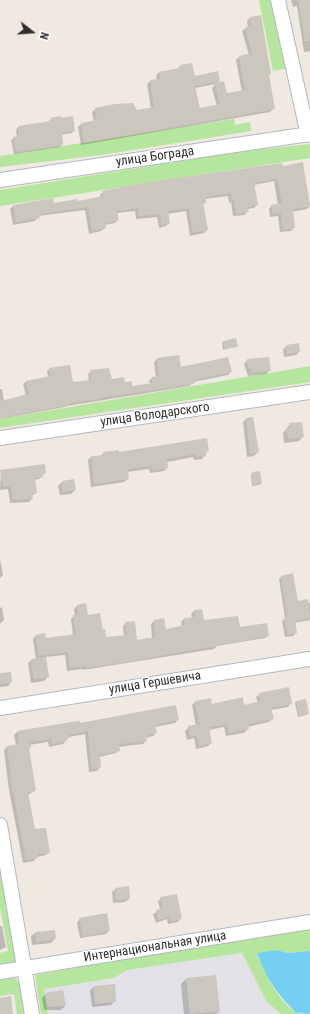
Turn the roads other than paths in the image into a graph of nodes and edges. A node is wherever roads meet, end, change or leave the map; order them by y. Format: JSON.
{"nodes":[{"id":1,"x":278,"y":0,"type":"edge"},
{"id":2,"x":309,"y":135,"type":"edge"},
{"id":3,"x":0,"y":180,"type":"edge"},
{"id":4,"x":310,"y":392,"type":"edge"},
{"id":5,"x":0,"y":438,"type":"edge"},
{"id":6,"x":310,"y":659,"type":"edge"},
{"id":7,"x":0,"y":708,"type":"edge"},
{"id":8,"x":0,"y":825,"type":"edge"},
{"id":9,"x":310,"y":922,"type":"edge"},
{"id":10,"x":24,"y":968,"type":"junction"},
{"id":11,"x":0,"y":972,"type":"edge"},
{"id":12,"x":32,"y":1014,"type":"edge"}],
"edges":[{"from":1,"to":2,"type":"street"},
{"from":2,"to":3,"type":"street","name":"улица Бограда"},
{"from":4,"to":5,"type":"street","name":"улица Володарского"},
{"from":6,"to":7,"type":"street","name":"улица Гершевича"},
{"from":8,"to":10,"type":"street"},
{"from":9,"to":10,"type":"street","name":"Интернациональная улица"},
{"from":10,"to":11,"type":"street","name":"Интернациональная улица"},
{"from":10,"to":12,"type":"street"}]}
